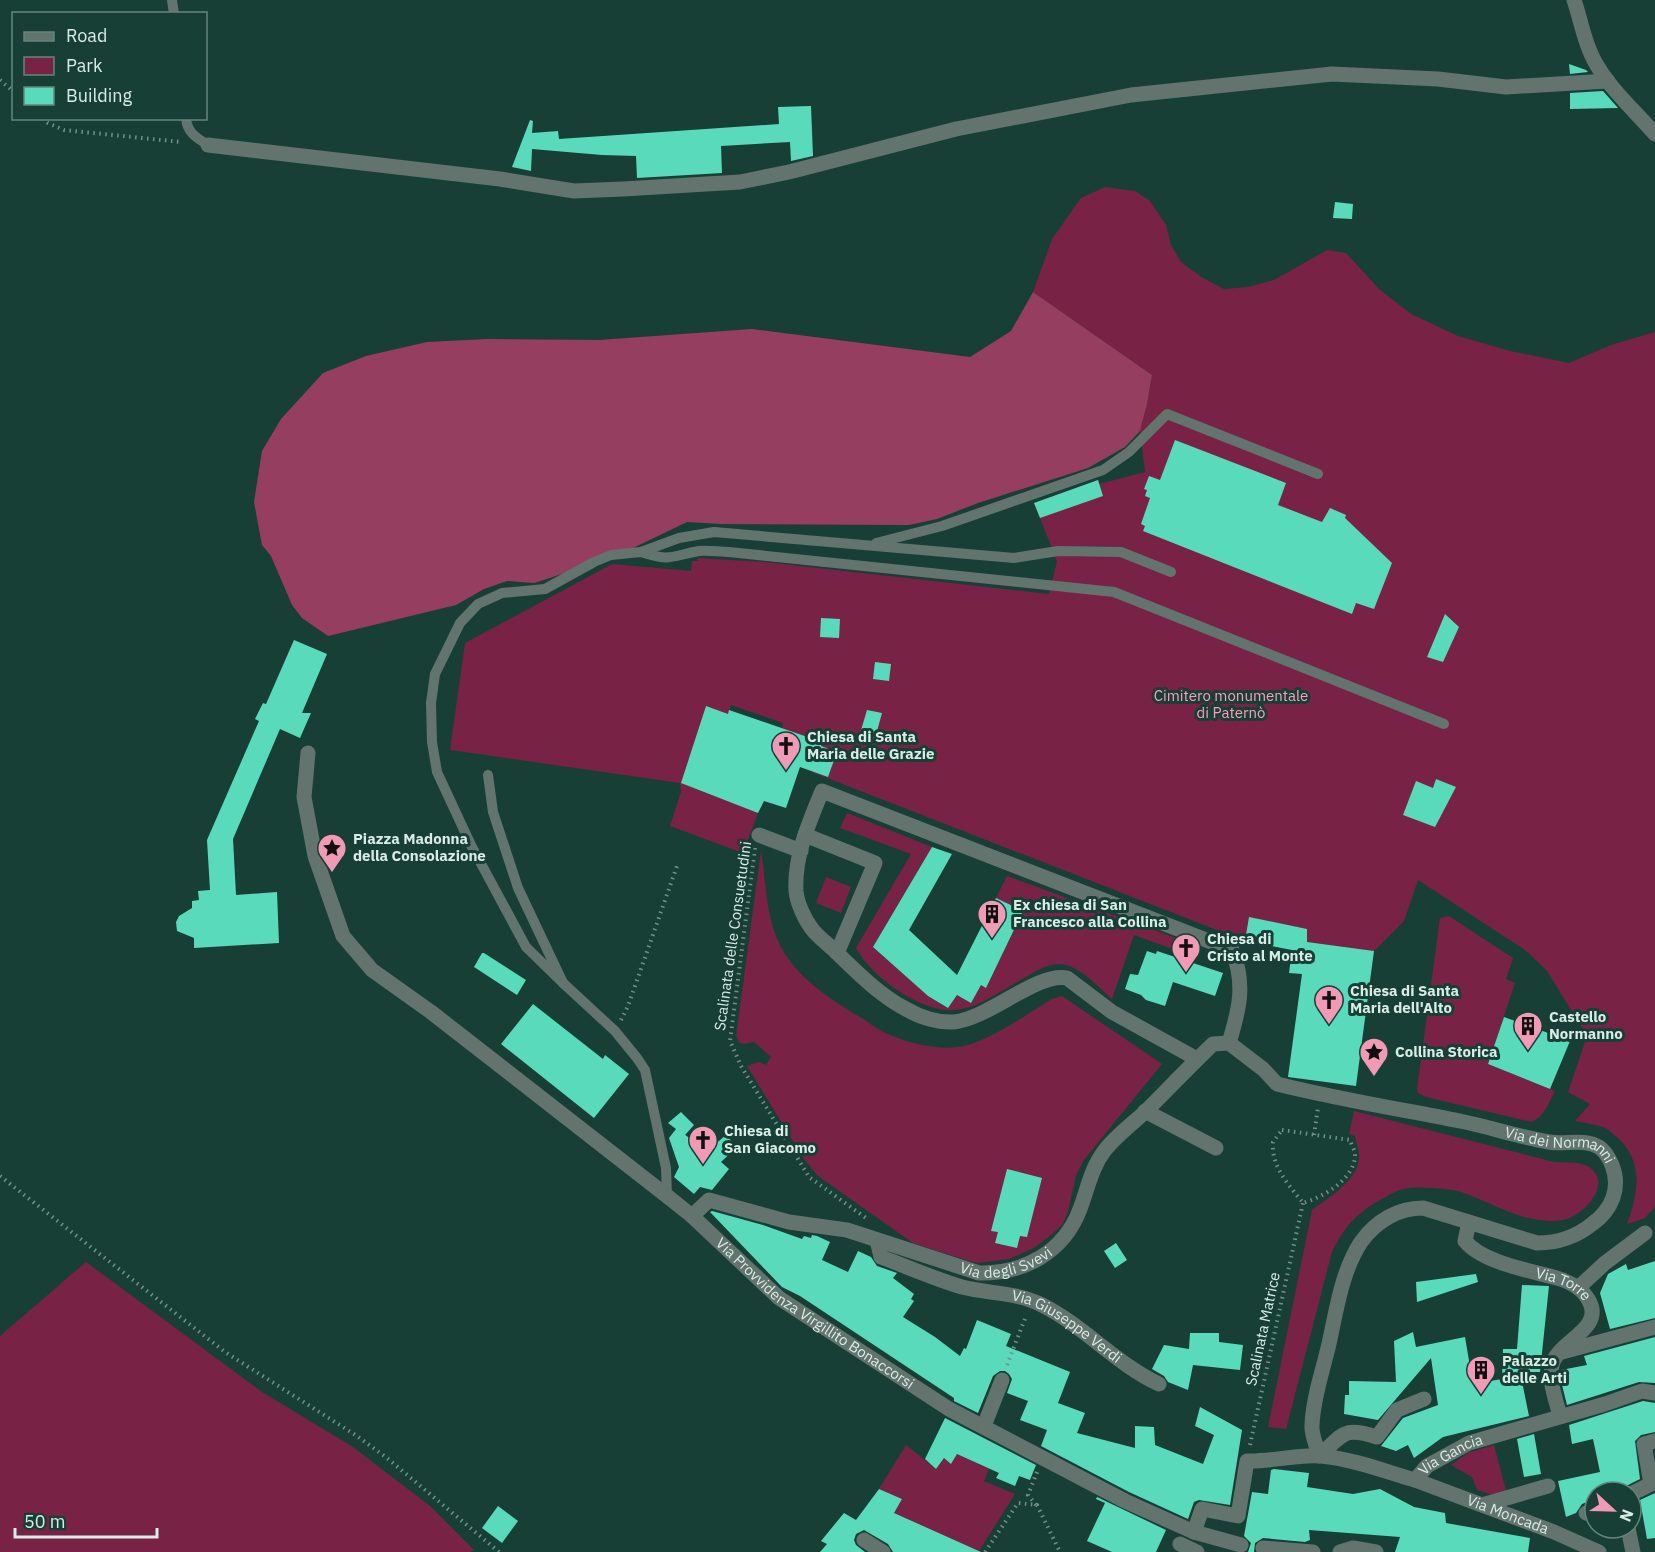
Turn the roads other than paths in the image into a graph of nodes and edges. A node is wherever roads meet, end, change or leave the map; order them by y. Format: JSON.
{"nodes":[{"id":1,"x":1574,"y":0,"type":"edge"},
{"id":2,"x":1608,"y":81,"type":"junction"},
{"id":3,"x":186,"y":120,"type":"edge"},
{"id":4,"x":1655,"y":134,"type":"edge"},
{"id":5,"x":208,"y":145,"type":"joint"},
{"id":6,"x":1318,"y":474,"type":"dead end"},
{"id":7,"x":867,"y":545,"type":"junction"},
{"id":8,"x":641,"y":552,"type":"junction"},
{"id":9,"x":1171,"y":572,"type":"dead end"},
{"id":10,"x":1444,"y":724,"type":"dead end"},
{"id":11,"x":309,"y":753,"type":"dead end"},
{"id":12,"x":488,"y":775,"type":"dead end"},
{"id":13,"x":759,"y":835,"type":"road end"},
{"id":14,"x":805,"y":835,"type":"junction"},
{"id":15,"x":801,"y":851,"type":"junction"},
{"id":16,"x":837,"y":953,"type":"junction"},
{"id":17,"x":563,"y":983,"type":"junction"},
{"id":18,"x":1229,"y":1043,"type":"junction"},
{"id":19,"x":1197,"y":1059,"type":"junction"},
{"id":20,"x":1145,"y":1111,"type":"junction"},
{"id":21,"x":1216,"y":1148,"type":"dead end"},
{"id":22,"x":668,"y":1196,"type":"junction"},
{"id":23,"x":692,"y":1216,"type":"junction"},
{"id":24,"x":1469,"y":1222,"type":"junction"},
{"id":25,"x":1645,"y":1233,"type":"dead end"},
{"id":26,"x":877,"y":1240,"type":"junction"},
{"id":27,"x":1578,"y":1288,"type":"junction"},
{"id":28,"x":1655,"y":1327,"type":"edge"},
{"id":29,"x":1559,"y":1352,"type":"junction"},
{"id":30,"x":1002,"y":1380,"type":"road end"},
{"id":31,"x":1160,"y":1384,"type":"dead end"},
{"id":32,"x":1655,"y":1393,"type":"edge"},
{"id":33,"x":1424,"y":1399,"type":"dead end"},
{"id":34,"x":1560,"y":1416,"type":"junction"},
{"id":35,"x":984,"y":1426,"type":"junction"},
{"id":36,"x":1655,"y":1441,"type":"edge"},
{"id":37,"x":1319,"y":1456,"type":"junction"},
{"id":38,"x":1415,"y":1480,"type":"junction"},
{"id":39,"x":1653,"y":1483,"type":"edge"},
{"id":40,"x":1548,"y":1486,"type":"dead end"},
{"id":41,"x":1482,"y":1505,"type":"junction"},
{"id":42,"x":1194,"y":1532,"type":"junction"},
{"id":43,"x":864,"y":1540,"type":"dead end"},
{"id":44,"x":1180,"y":1544,"type":"dead end"},
{"id":45,"x":1241,"y":1545,"type":"dead end"},
{"id":46,"x":1219,"y":1546,"type":"edge"},
{"id":47,"x":1263,"y":1548,"type":"dead end"},
{"id":48,"x":883,"y":1552,"type":"edge"},
{"id":49,"x":1197,"y":1552,"type":"edge"},
{"id":50,"x":1313,"y":1552,"type":"edge"},
{"id":51,"x":1340,"y":1552,"type":"edge"},
{"id":52,"x":1376,"y":1552,"type":"edge"},
{"id":53,"x":1599,"y":1552,"type":"edge"}],
"edges":[{"from":1,"to":2,"type":"street"},
{"from":2,"to":4,"type":"street"},
{"from":2,"to":5,"type":"street"},
{"from":3,"to":5,"type":"lane"},
{"from":6,"to":7,"type":"lane"},
{"from":7,"to":8,"type":"lane"},
{"from":7,"to":9,"type":"lane"},
{"from":8,"to":10,"type":"lane"},
{"from":8,"to":17,"type":"lane"},
{"from":11,"to":22,"type":"street","name":"Via Provvidenza Virgillito Bonaccorsi"},
{"from":12,"to":17,"type":"lane"},
{"from":13,"to":15,"type":"street"},
{"from":14,"to":15,"type":"street"},
{"from":14,"to":16,"type":"street"},
{"from":14,"to":18,"type":"street"},
{"from":15,"to":16,"type":"street"},
{"from":16,"to":19,"type":"street"},
{"from":17,"to":22,"type":"lane"},
{"from":18,"to":19,"type":"street","name":"Via degli Svevi"},
{"from":18,"to":24,"type":"street","name":"Via dei Normanni"},
{"from":19,"to":20,"type":"street","name":"Via degli Svevi"},
{"from":20,"to":21,"type":"street"},
{"from":20,"to":26,"type":"street","name":"Via degli Svevi"},
{"from":22,"to":23,"type":"street","name":"Via Provvidenza Virgillito Bonaccorsi"},
{"from":23,"to":26,"type":"street","name":"Via degli Svevi"},
{"from":23,"to":35,"type":"street","name":"Via Provvidenza Virgillito Bonaccorsi"},
{"from":24,"to":27,"type":"street","name":"Via Torre"},
{"from":24,"to":37,"type":"street","name":"Via dei Normanni"},
{"from":25,"to":27,"type":"street"},
{"from":26,"to":31,"type":"street","name":"Via Giuseppe Verdi"},
{"from":27,"to":29,"type":"street","name":"Via Torre"},
{"from":28,"to":29,"type":"street"},
{"from":29,"to":34,"type":"street"},
{"from":30,"to":35,"type":"street"},
{"from":32,"to":34,"type":"street","name":"Via Gancia"},
{"from":33,"to":37,"type":"street"},
{"from":34,"to":38,"type":"street","name":"Via Gancia"},
{"from":35,"to":42,"type":"street","name":"Via Provvidenza Virgillito Bonaccorsi"},
{"from":36,"to":39,"type":"street"},
{"from":37,"to":38,"type":"street","name":"Via Gancia"},
{"from":37,"to":42,"type":"street","name":"Via Gancia"},
{"from":38,"to":41,"type":"street","name":"Via Moncada"},
{"from":40,"to":41,"type":"street"},
{"from":41,"to":53,"type":"street","name":"Via Moncada"},
{"from":42,"to":46,"type":"street","name":"Via Provvidenza Virgillito Bonaccorsi"},
{"from":43,"to":48,"type":"street"},
{"from":44,"to":49,"type":"street"},
{"from":45,"to":46,"type":"street","name":"Via Provvidenza Virgillito Bonaccorsi"},
{"from":47,"to":50,"type":"street"},
{"from":51,"to":52,"type":"street"}]}
